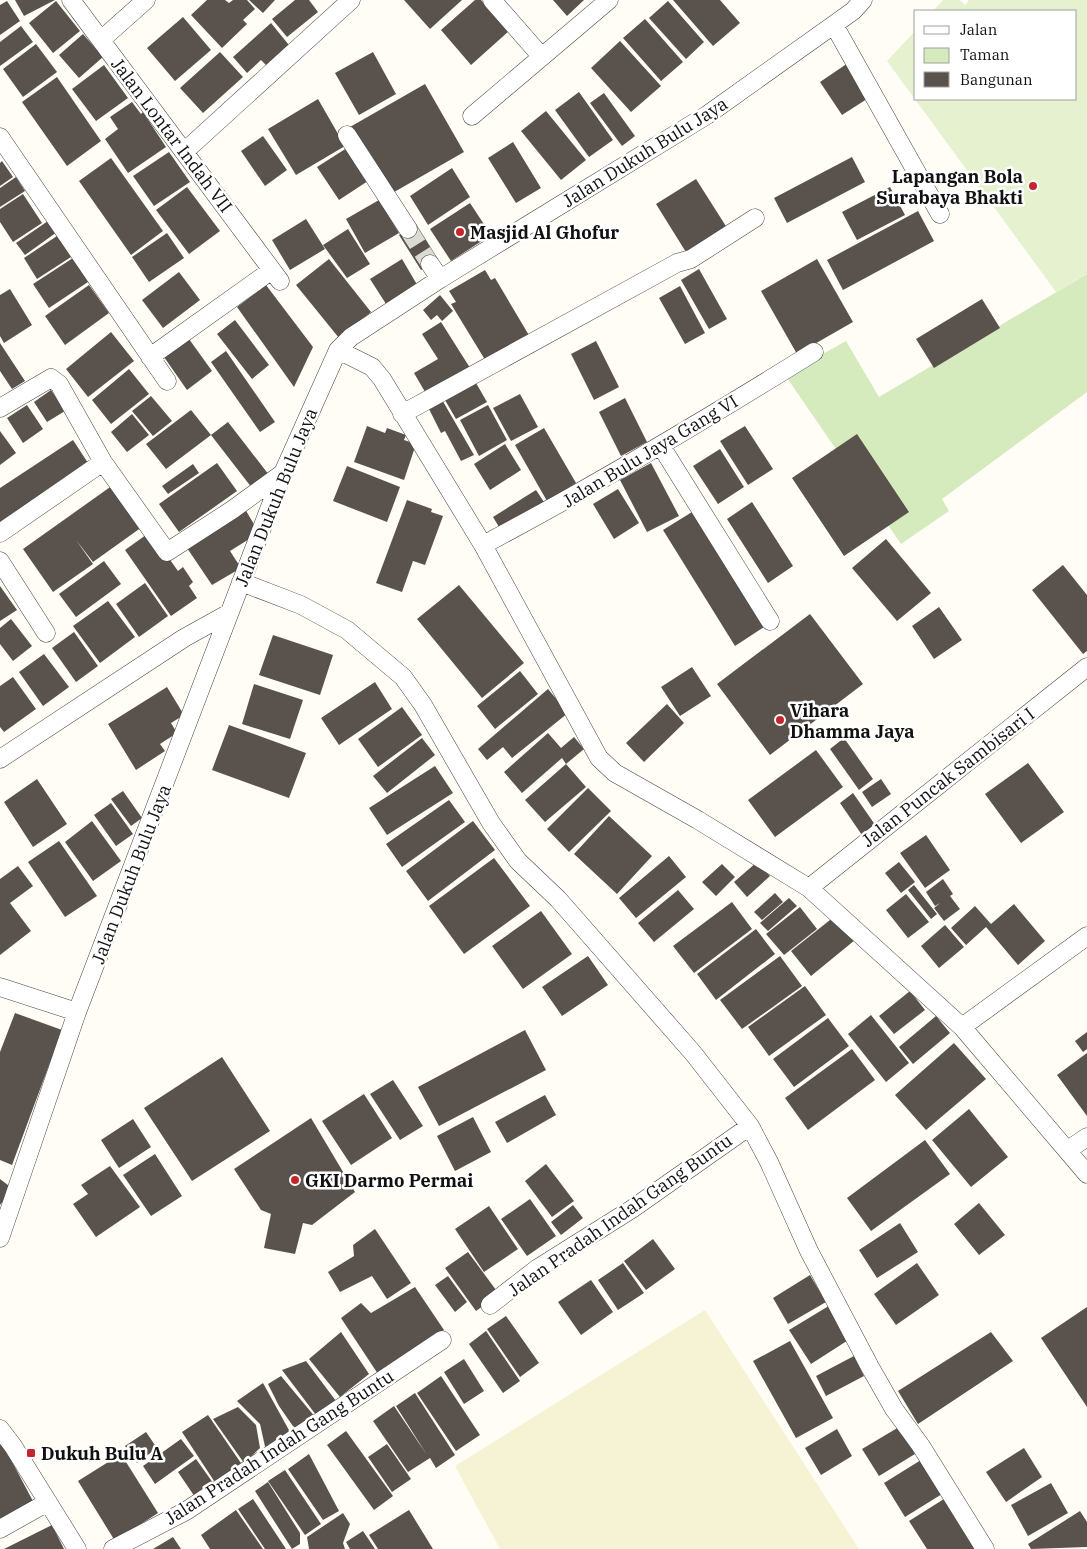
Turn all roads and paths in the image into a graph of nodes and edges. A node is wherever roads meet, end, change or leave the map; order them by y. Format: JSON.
{"nodes":[{"id":1,"x":71,"y":0,"type":"edge"},
{"id":2,"x":146,"y":0,"type":"edge"},
{"id":3,"x":351,"y":0,"type":"edge"},
{"id":4,"x":492,"y":0,"type":"edge"},
{"id":5,"x":608,"y":0,"type":"edge"},
{"id":6,"x":863,"y":0,"type":"edge"},
{"id":7,"x":834,"y":25,"type":"junction"},
{"id":8,"x":101,"y":40,"type":"junction"},
{"id":9,"x":541,"y":56,"type":"junction"},
{"id":10,"x":472,"y":116,"type":"dead end"},
{"id":11,"x":347,"y":135,"type":"dead end"},
{"id":12,"x":0,"y":137,"type":"edge"},
{"id":13,"x":184,"y":152,"type":"junction"},
{"id":14,"x":940,"y":214,"type":"dead end"},
{"id":15,"x":755,"y":218,"type":"dead end"},
{"id":16,"x":408,"y":229,"type":"tunnel mouth"},
{"id":17,"x":430,"y":264,"type":"tunnel mouth"},
{"id":18,"x":440,"y":279,"type":"junction"},
{"id":19,"x":338,"y":350,"type":"junction"},
{"id":20,"x":814,"y":352,"type":"dead end"},
{"id":21,"x":150,"y":357,"type":"junction"},
{"id":22,"x":167,"y":381,"type":"dead end"},
{"id":23,"x":0,"y":408,"type":"edge"},
{"id":24,"x":402,"y":414,"type":"junction"},
{"id":25,"x":661,"y":446,"type":"junction"},
{"id":26,"x":103,"y":462,"type":"junction"},
{"id":27,"x":283,"y":473,"type":"junction"},
{"id":28,"x":0,"y":533,"type":"edge"},
{"id":29,"x":483,"y":545,"type":"junction"},
{"id":30,"x":0,"y":561,"type":"edge"},
{"id":31,"x":241,"y":582,"type":"junction"},
{"id":32,"x":229,"y":613,"type":"junction"},
{"id":33,"x":770,"y":621,"type":"dead end"},
{"id":34,"x":46,"y":633,"type":"dead end"},
{"id":35,"x":1087,"y":667,"type":"edge"},
{"id":36,"x":0,"y":759,"type":"edge"},
{"id":37,"x":808,"y":888,"type":"junction"},
{"id":38,"x":1087,"y":936,"type":"edge"},
{"id":39,"x":0,"y":988,"type":"edge"},
{"id":40,"x":77,"y":1012,"type":"junction"},
{"id":41,"x":962,"y":1027,"type":"junction"},
{"id":42,"x":750,"y":1126,"type":"junction"},
{"id":43,"x":1087,"y":1136,"type":"edge"},
{"id":44,"x":1068,"y":1150,"type":"junction"},
{"id":45,"x":1087,"y":1174,"type":"edge"},
{"id":46,"x":0,"y":1238,"type":"edge"},
{"id":47,"x":490,"y":1305,"type":"dead end"},
{"id":48,"x":442,"y":1340,"type":"dead end"},
{"id":49,"x":0,"y":1429,"type":"edge"},
{"id":50,"x":48,"y":1502,"type":"junction"},
{"id":51,"x":0,"y":1529,"type":"edge"},
{"id":52,"x":77,"y":1549,"type":"edge"},
{"id":53,"x":114,"y":1549,"type":"edge"},
{"id":54,"x":984,"y":1549,"type":"edge"}],
"edges":[{"from":1,"to":8,"type":"street","name":"Jalan Lontar Indah VII"},
{"from":2,"to":8,"type":"street"},
{"from":3,"to":13,"type":"street"},
{"from":4,"to":9,"type":"street"},
{"from":5,"to":9,"type":"street"},
{"from":6,"to":7,"type":"street","name":"Jalan Dukuh Bulu Jaya"},
{"from":7,"to":14,"type":"street"},
{"from":7,"to":18,"type":"street","name":"Jalan Dukuh Bulu Jaya"},
{"from":8,"to":13,"type":"street","name":"Jalan Lontar Indah VII"},
{"from":9,"to":10,"type":"street"},
{"from":11,"to":16,"type":"street"},
{"from":12,"to":21,"type":"street"},
{"from":13,"to":21,"type":"street","name":"Jalan Lontar Indah VII"},
{"from":15,"to":24,"type":"street"},
{"from":17,"to":18,"type":"street"},
{"from":18,"to":19,"type":"street","name":"Jalan Dukuh Bulu Jaya"},
{"from":19,"to":24,"type":"street"},
{"from":19,"to":27,"type":"street","name":"Jalan Dukuh Bulu Jaya"},
{"from":20,"to":25,"type":"street","name":"Jalan Bulu Jaya Gang VI"},
{"from":21,"to":22,"type":"street"},
{"from":23,"to":26,"type":"street"},
{"from":24,"to":29,"type":"street"},
{"from":25,"to":29,"type":"street","name":"Jalan Bulu Jaya Gang VI"},
{"from":25,"to":33,"type":"street"},
{"from":26,"to":27,"type":"street"},
{"from":26,"to":28,"type":"street"},
{"from":27,"to":31,"type":"street","name":"Jalan Dukuh Bulu Jaya"},
{"from":29,"to":37,"type":"street"},
{"from":30,"to":34,"type":"street"},
{"from":31,"to":32,"type":"street","name":"Jalan Dukuh Bulu Jaya"},
{"from":31,"to":42,"type":"street"},
{"from":32,"to":36,"type":"street"},
{"from":32,"to":40,"type":"street","name":"Jalan Dukuh Bulu Jaya"},
{"from":35,"to":37,"type":"street","name":"Jalan Puncak Sambisari I"},
{"from":37,"to":41,"type":"street"},
{"from":38,"to":41,"type":"street"},
{"from":39,"to":40,"type":"street"},
{"from":40,"to":46,"type":"street","name":"Jalan Dukuh Bulu Jaya"},
{"from":41,"to":44,"type":"street"},
{"from":42,"to":47,"type":"street","name":"Jalan Pradah Indah Gang Buntu"},
{"from":42,"to":54,"type":"street"},
{"from":43,"to":44,"type":"street"},
{"from":44,"to":45,"type":"street"},
{"from":48,"to":53,"type":"street","name":"Jalan Pradah Indah Gang Buntu"},
{"from":49,"to":50,"type":"street"},
{"from":50,"to":51,"type":"street"},
{"from":50,"to":52,"type":"street"}]}
